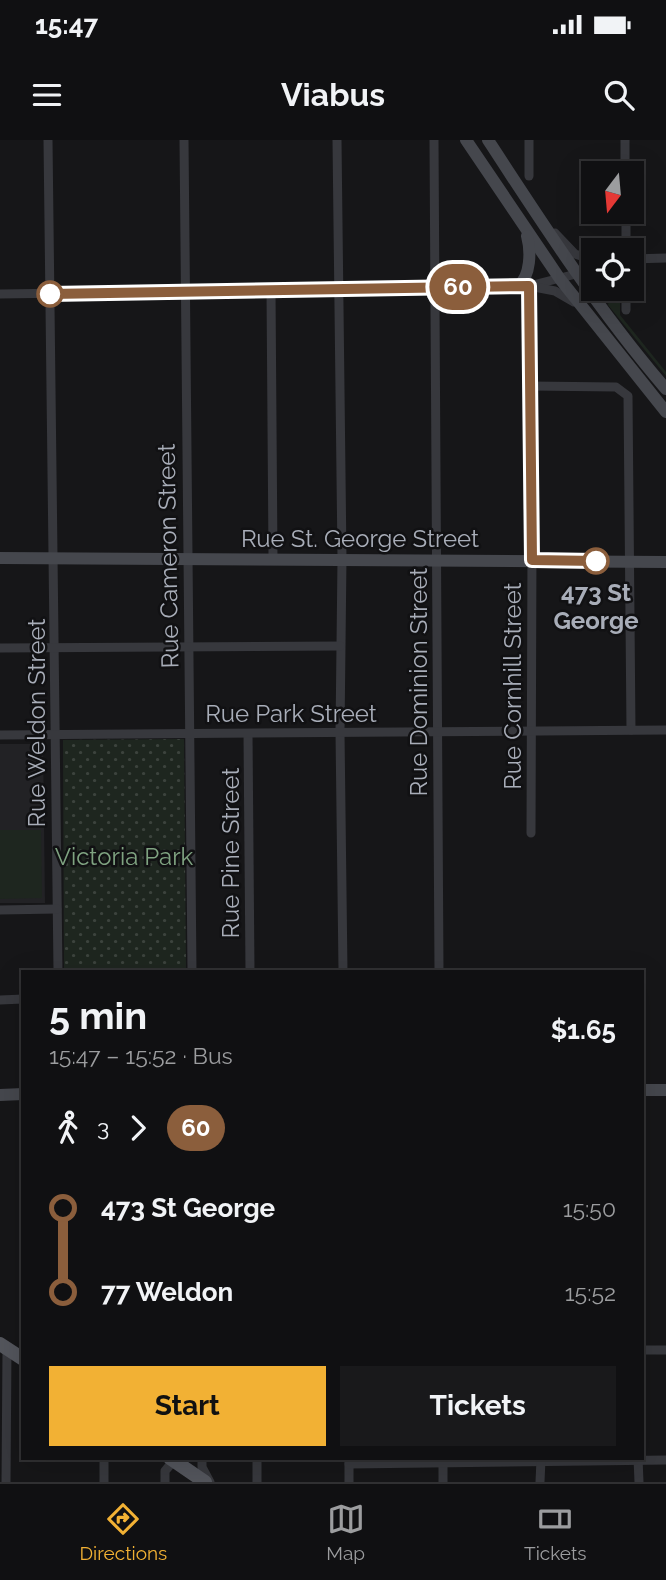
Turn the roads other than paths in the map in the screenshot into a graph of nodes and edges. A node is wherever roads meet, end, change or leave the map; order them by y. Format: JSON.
{"nodes":[{"id":1,"x":48,"y":140,"type":"edge"},
{"id":2,"x":184,"y":140,"type":"edge"},
{"id":3,"x":337,"y":140,"type":"edge"},
{"id":4,"x":434,"y":140,"type":"edge"},
{"id":5,"x":466,"y":140,"type":"edge"},
{"id":6,"x":488,"y":140,"type":"edge"},
{"id":7,"x":529,"y":140,"type":"edge"},
{"id":8,"x":625,"y":140,"type":"edge"},
{"id":9,"x":625,"y":161,"type":"edge"},
{"id":10,"x":529,"y":176,"type":"dead end"},
{"id":11,"x":539,"y":217,"type":"junction"},
{"id":12,"x":525,"y":229,"type":"junction"},
{"id":13,"x":581,"y":256,"type":"edge"},
{"id":14,"x":666,"y":258,"type":"edge"},
{"id":15,"x":644,"y":259,"type":"edge"},
{"id":16,"x":576,"y":274,"type":"junction"},
{"id":17,"x":560,"y":279,"type":"junction"},
{"id":18,"x":523,"y":286,"type":"junction"},
{"id":19,"x":433,"y":288,"type":"junction"},
{"id":20,"x":338,"y":289,"type":"junction"},
{"id":21,"x":271,"y":290,"type":"junction"},
{"id":22,"x":184,"y":292,"type":"junction"},
{"id":23,"x":0,"y":294,"type":"edge"},
{"id":24,"x":50,"y":294,"type":"junction"},
{"id":25,"x":626,"y":301,"type":"edge"},
{"id":26,"x":581,"y":307,"type":"junction"},
{"id":27,"x":626,"y":310,"type":"dead end"},
{"id":28,"x":531,"y":386,"type":"junction"},
{"id":29,"x":666,"y":389,"type":"edge"},
{"id":30,"x":666,"y":412,"type":"edge"},
{"id":31,"x":0,"y":558,"type":"edge"},
{"id":32,"x":54,"y":558,"type":"junction"},
{"id":33,"x":273,"y":558,"type":"junction"},
{"id":34,"x":342,"y":558,"type":"junction"},
{"id":35,"x":188,"y":559,"type":"junction"},
{"id":36,"x":437,"y":559,"type":"junction"},
{"id":37,"x":532,"y":560,"type":"junction"},
{"id":38,"x":628,"y":562,"type":"junction"},
{"id":39,"x":666,"y":562,"type":"edge"},
{"id":40,"x":54,"y":646,"type":"junction"},
{"id":41,"x":188,"y":646,"type":"junction"},
{"id":42,"x":340,"y":646,"type":"junction"},
{"id":43,"x":0,"y":648,"type":"edge"},
{"id":44,"x":631,"y":730,"type":"junction"},
{"id":45,"x":666,"y":730,"type":"edge"},
{"id":46,"x":437,"y":731,"type":"junction"},
{"id":47,"x":531,"y":731,"type":"junction"},
{"id":48,"x":340,"y":732,"type":"junction"},
{"id":49,"x":190,"y":733,"type":"junction"},
{"id":50,"x":55,"y":734,"type":"junction"},
{"id":51,"x":248,"y":734,"type":"junction"},
{"id":52,"x":0,"y":735,"type":"edge"},
{"id":53,"x":531,"y":833,"type":"dead end"},
{"id":54,"x":0,"y":909,"type":"edge"},
{"id":55,"x":57,"y":909,"type":"junction"},
{"id":56,"x":58,"y":970,"type":"edge"},
{"id":57,"x":192,"y":970,"type":"edge"},
{"id":58,"x":250,"y":970,"type":"edge"},
{"id":59,"x":343,"y":970,"type":"edge"},
{"id":60,"x":439,"y":970,"type":"edge"},
{"id":61,"x":21,"y":999,"type":"edge"},
{"id":62,"x":0,"y":1000,"type":"edge"},
{"id":63,"x":644,"y":1090,"type":"edge"},
{"id":64,"x":666,"y":1090,"type":"edge"},
{"id":65,"x":21,"y":1094,"type":"edge"},
{"id":66,"x":0,"y":1095,"type":"edge"},
{"id":67,"x":4,"y":1347,"type":"edge"},
{"id":68,"x":644,"y":1350,"type":"edge"},
{"id":69,"x":666,"y":1350,"type":"edge"},
{"id":70,"x":21,"y":1358,"type":"edge"},
{"id":71,"x":644,"y":1459,"type":"edge"},
{"id":72,"x":104,"y":1460,"type":"edge"},
{"id":73,"x":172,"y":1460,"type":"edge"},
{"id":74,"x":174,"y":1460,"type":"edge"},
{"id":75,"x":202,"y":1460,"type":"edge"},
{"id":76,"x":257,"y":1460,"type":"edge"},
{"id":77,"x":443,"y":1460,"type":"edge"},
{"id":78,"x":541,"y":1460,"type":"edge"},
{"id":79,"x":638,"y":1460,"type":"edge"},
{"id":80,"x":666,"y":1460,"type":"edge"},
{"id":81,"x":349,"y":1461,"type":"edge"},
{"id":82,"x":6,"y":1482,"type":"edge"},
{"id":83,"x":104,"y":1482,"type":"edge"},
{"id":84,"x":165,"y":1482,"type":"edge"},
{"id":85,"x":207,"y":1482,"type":"edge"},
{"id":86,"x":257,"y":1482,"type":"edge"},
{"id":87,"x":349,"y":1482,"type":"edge"},
{"id":88,"x":443,"y":1482,"type":"edge"},
{"id":89,"x":540,"y":1482,"type":"edge"},
{"id":90,"x":639,"y":1482,"type":"edge"}],
"edges":[{"from":1,"to":24,"type":"street","name":"Rue Weldon Street"},
{"from":2,"to":22,"type":"street","name":"Rue Cameron Street"},
{"from":3,"to":20,"type":"street"},
{"from":4,"to":19,"type":"street","name":"Rue Dominion Street"},
{"from":5,"to":12,"type":"main road"},
{"from":6,"to":11,"type":"main road"},
{"from":7,"to":10,"type":"street"},
{"from":8,"to":9,"type":"street"},
{"from":11,"to":13,"type":"street"},
{"from":11,"to":16,"type":"main road"},
{"from":12,"to":17,"type":"main road"},
{"from":12,"to":18,"type":"main road"},
{"from":14,"to":15,"type":"street"},
{"from":16,"to":17,"type":"street"},
{"from":16,"to":29,"type":"main road"},
{"from":17,"to":18,"type":"street"},
{"from":17,"to":26,"type":"main road"},
{"from":18,"to":19,"type":"street"},
{"from":18,"to":26,"type":"street"},
{"from":18,"to":28,"type":"street","name":"Rue Cornhill Street"},
{"from":19,"to":20,"type":"street"},
{"from":19,"to":36,"type":"street","name":"Rue Dominion Street"},
{"from":20,"to":21,"type":"street"},
{"from":20,"to":34,"type":"street"},
{"from":21,"to":22,"type":"street"},
{"from":21,"to":33,"type":"street"},
{"from":22,"to":24,"type":"street"},
{"from":22,"to":35,"type":"street","name":"Rue Cameron Street"},
{"from":23,"to":24,"type":"street"},
{"from":24,"to":32,"type":"street","name":"Rue Weldon Street"},
{"from":25,"to":27,"type":"street"},
{"from":26,"to":30,"type":"main road"},
{"from":28,"to":37,"type":"street","name":"Rue Cornhill Street"},
{"from":28,"to":38,"type":"street"},
{"from":31,"to":32,"type":"main road","name":"Rue St. George Street"},
{"from":32,"to":35,"type":"main road","name":"Rue St. George Street"},
{"from":32,"to":40,"type":"street","name":"Rue Weldon Street"},
{"from":33,"to":34,"type":"main road","name":"Rue St. George Street"},
{"from":33,"to":35,"type":"main road","name":"Rue St. George Street"},
{"from":34,"to":36,"type":"main road","name":"Rue St. George Street"},
{"from":34,"to":42,"type":"street"},
{"from":35,"to":41,"type":"street","name":"Rue Cameron Street"},
{"from":36,"to":37,"type":"main road","name":"Rue St. George Street"},
{"from":36,"to":46,"type":"street","name":"Rue Dominion Street"},
{"from":37,"to":38,"type":"main road","name":"Rue St. George Street"},
{"from":37,"to":47,"type":"street","name":"Rue Cornhill Street"},
{"from":38,"to":39,"type":"main road","name":"Rue St. George Street"},
{"from":38,"to":44,"type":"street"},
{"from":40,"to":41,"type":"street"},
{"from":40,"to":43,"type":"street"},
{"from":40,"to":50,"type":"street","name":"Rue Weldon Street"},
{"from":41,"to":42,"type":"street"},
{"from":41,"to":49,"type":"street","name":"Rue Cameron Street"},
{"from":42,"to":48,"type":"street"},
{"from":44,"to":45,"type":"street","name":"Rue Park Street"},
{"from":44,"to":47,"type":"street","name":"Rue Park Street"},
{"from":46,"to":47,"type":"street","name":"Rue Park Street"},
{"from":46,"to":48,"type":"street","name":"Rue Park Street"},
{"from":46,"to":60,"type":"street","name":"Rue Dominion Street"},
{"from":47,"to":53,"type":"street","name":"Rue Cornhill Street"},
{"from":48,"to":51,"type":"street","name":"Rue Park Street"},
{"from":48,"to":59,"type":"street"},
{"from":49,"to":50,"type":"street","name":"Rue Park Street"},
{"from":49,"to":51,"type":"street","name":"Rue Park Street"},
{"from":49,"to":57,"type":"street","name":"Rue Cameron Street"},
{"from":50,"to":52,"type":"street","name":"Rue Park Street"},
{"from":50,"to":55,"type":"street","name":"Rue Weldon Street"},
{"from":51,"to":58,"type":"street","name":"Rue Pine Street"},
{"from":54,"to":55,"type":"street"},
{"from":55,"to":56,"type":"street","name":"Rue Weldon Street"},
{"from":61,"to":62,"type":"street"},
{"from":63,"to":64,"type":"main road"},
{"from":65,"to":66,"type":"main road"},
{"from":67,"to":70,"type":"main road"},
{"from":67,"to":82,"type":"street"},
{"from":68,"to":69,"type":"street"},
{"from":71,"to":80,"type":"street"},
{"from":72,"to":83,"type":"street"},
{"from":73,"to":84,"type":"street"},
{"from":74,"to":85,"type":"main road"},
{"from":75,"to":85,"type":"street"},
{"from":76,"to":86,"type":"street"},
{"from":77,"to":78,"type":"street"},
{"from":77,"to":81,"type":"street"},
{"from":77,"to":88,"type":"street"},
{"from":78,"to":89,"type":"street"},
{"from":79,"to":90,"type":"street"},
{"from":81,"to":87,"type":"street"}]}
